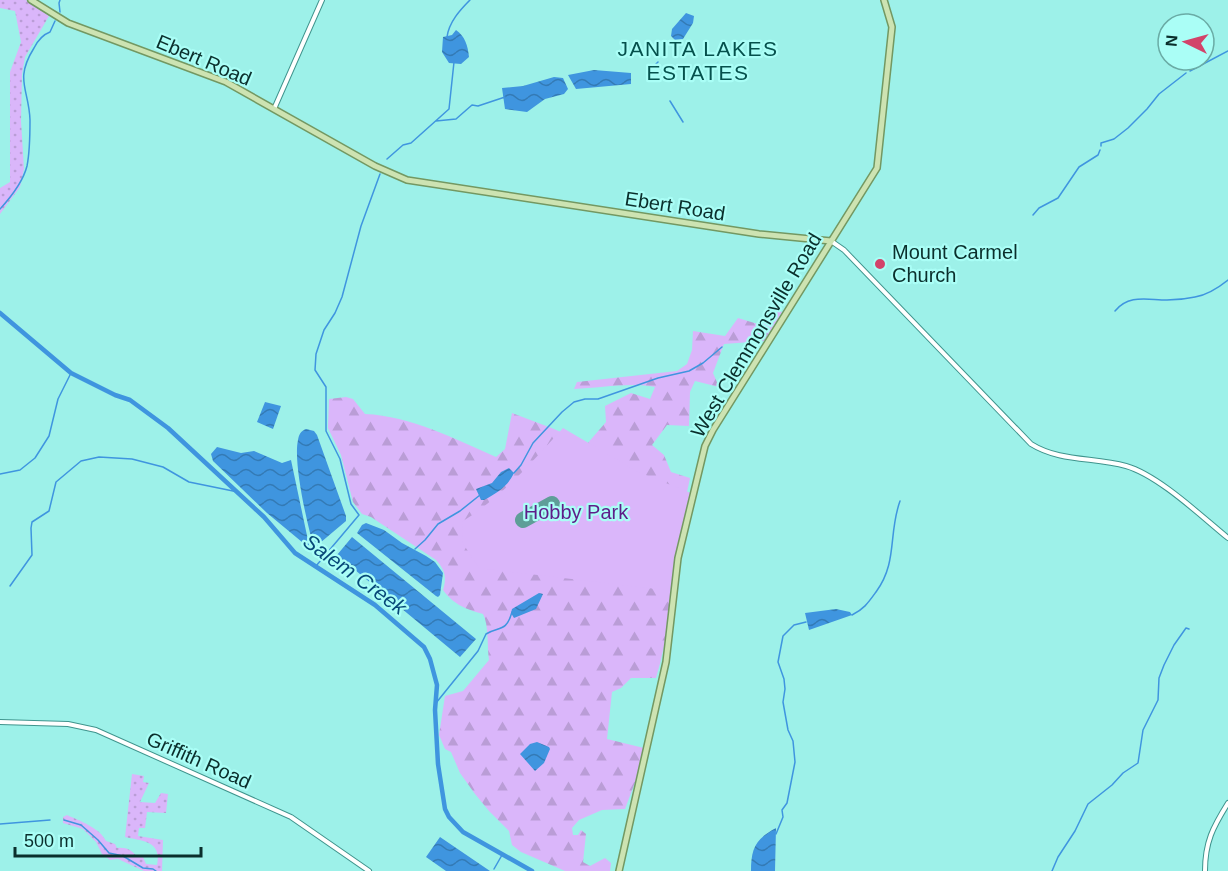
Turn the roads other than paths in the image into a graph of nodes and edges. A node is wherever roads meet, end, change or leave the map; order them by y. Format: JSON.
{"nodes":[{"id":1,"x":31,"y":0,"type":"edge"},
{"id":2,"x":322,"y":0,"type":"edge"},
{"id":3,"x":884,"y":0,"type":"edge"},
{"id":4,"x":274,"y":109,"type":"junction"},
{"id":5,"x":831,"y":241,"type":"junction"},
{"id":6,"x":1228,"y":538,"type":"edge"},
{"id":7,"x":0,"y":722,"type":"edge"},
{"id":8,"x":1228,"y":803,"type":"edge"},
{"id":9,"x":369,"y":871,"type":"edge"},
{"id":10,"x":619,"y":871,"type":"edge"},
{"id":11,"x":1205,"y":871,"type":"edge"}],
"edges":[{"from":1,"to":4,"type":"main road","name":"Ebert Road"},
{"from":2,"to":4,"type":"street"},
{"from":3,"to":5,"type":"main road","name":"West Clemmonsville Road"},
{"from":4,"to":5,"type":"main road","name":"Ebert Road"},
{"from":5,"to":6,"type":"street"},
{"from":5,"to":10,"type":"main road","name":"West Clemmonsville Road"},
{"from":7,"to":9,"type":"street","name":"Griffith Road"},
{"from":8,"to":11,"type":"street"}]}
